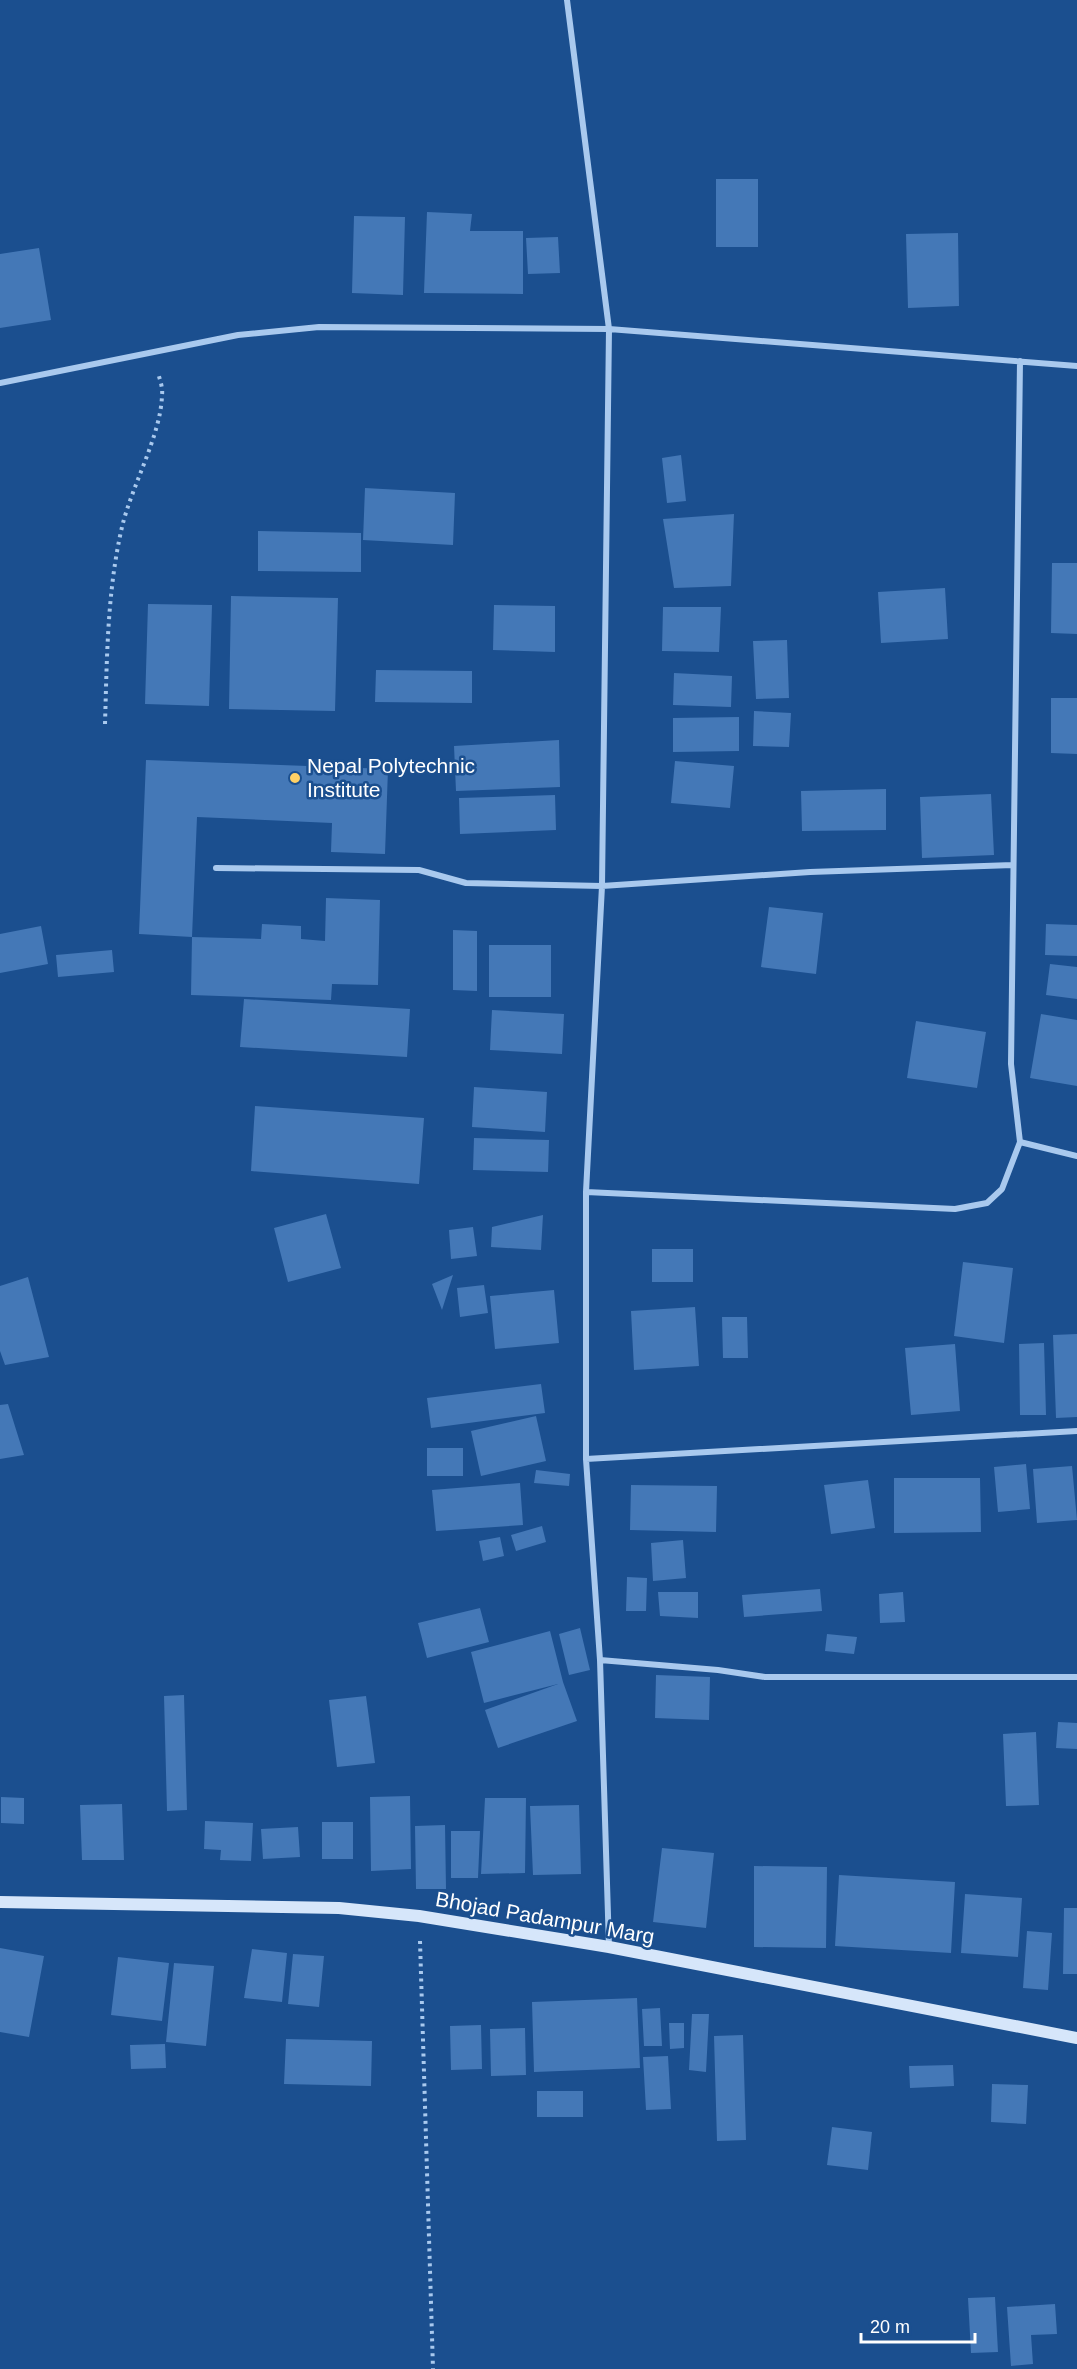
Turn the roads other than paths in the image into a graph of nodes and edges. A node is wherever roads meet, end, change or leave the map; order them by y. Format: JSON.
{"nodes":[{"id":1,"x":567,"y":0,"type":"edge"},
{"id":2,"x":609,"y":329,"type":"junction"},
{"id":3,"x":1020,"y":361,"type":"junction"},
{"id":4,"x":1077,"y":366,"type":"edge"},
{"id":5,"x":0,"y":382,"type":"edge"},
{"id":6,"x":1013,"y":865,"type":"junction"},
{"id":7,"x":216,"y":868,"type":"dead end"},
{"id":8,"x":602,"y":886,"type":"junction"},
{"id":9,"x":1020,"y":1142,"type":"junction"},
{"id":10,"x":1077,"y":1156,"type":"edge"},
{"id":11,"x":586,"y":1192,"type":"junction"},
{"id":12,"x":1077,"y":1431,"type":"edge"},
{"id":13,"x":586,"y":1459,"type":"junction"},
{"id":14,"x":600,"y":1660,"type":"junction"},
{"id":15,"x":1077,"y":1677,"type":"edge"},
{"id":16,"x":0,"y":1902,"type":"edge"},
{"id":17,"x":609,"y":1947,"type":"junction"},
{"id":18,"x":1077,"y":2038,"type":"edge"}],
"edges":[{"from":1,"to":2,"type":"street"},
{"from":2,"to":3,"type":"street"},
{"from":2,"to":5,"type":"street"},
{"from":2,"to":8,"type":"street"},
{"from":3,"to":4,"type":"street"},
{"from":3,"to":6,"type":"street"},
{"from":6,"to":8,"type":"street"},
{"from":6,"to":9,"type":"street"},
{"from":7,"to":8,"type":"street"},
{"from":8,"to":11,"type":"street"},
{"from":9,"to":10,"type":"street"},
{"from":9,"to":11,"type":"street"},
{"from":11,"to":13,"type":"street"},
{"from":12,"to":13,"type":"street"},
{"from":13,"to":14,"type":"street"},
{"from":14,"to":15,"type":"street"},
{"from":14,"to":17,"type":"street"},
{"from":16,"to":17,"type":"street","name":"Bhojad Padampur Marg"},
{"from":17,"to":18,"type":"street","name":"Bhojad Padampur Marg"}]}
